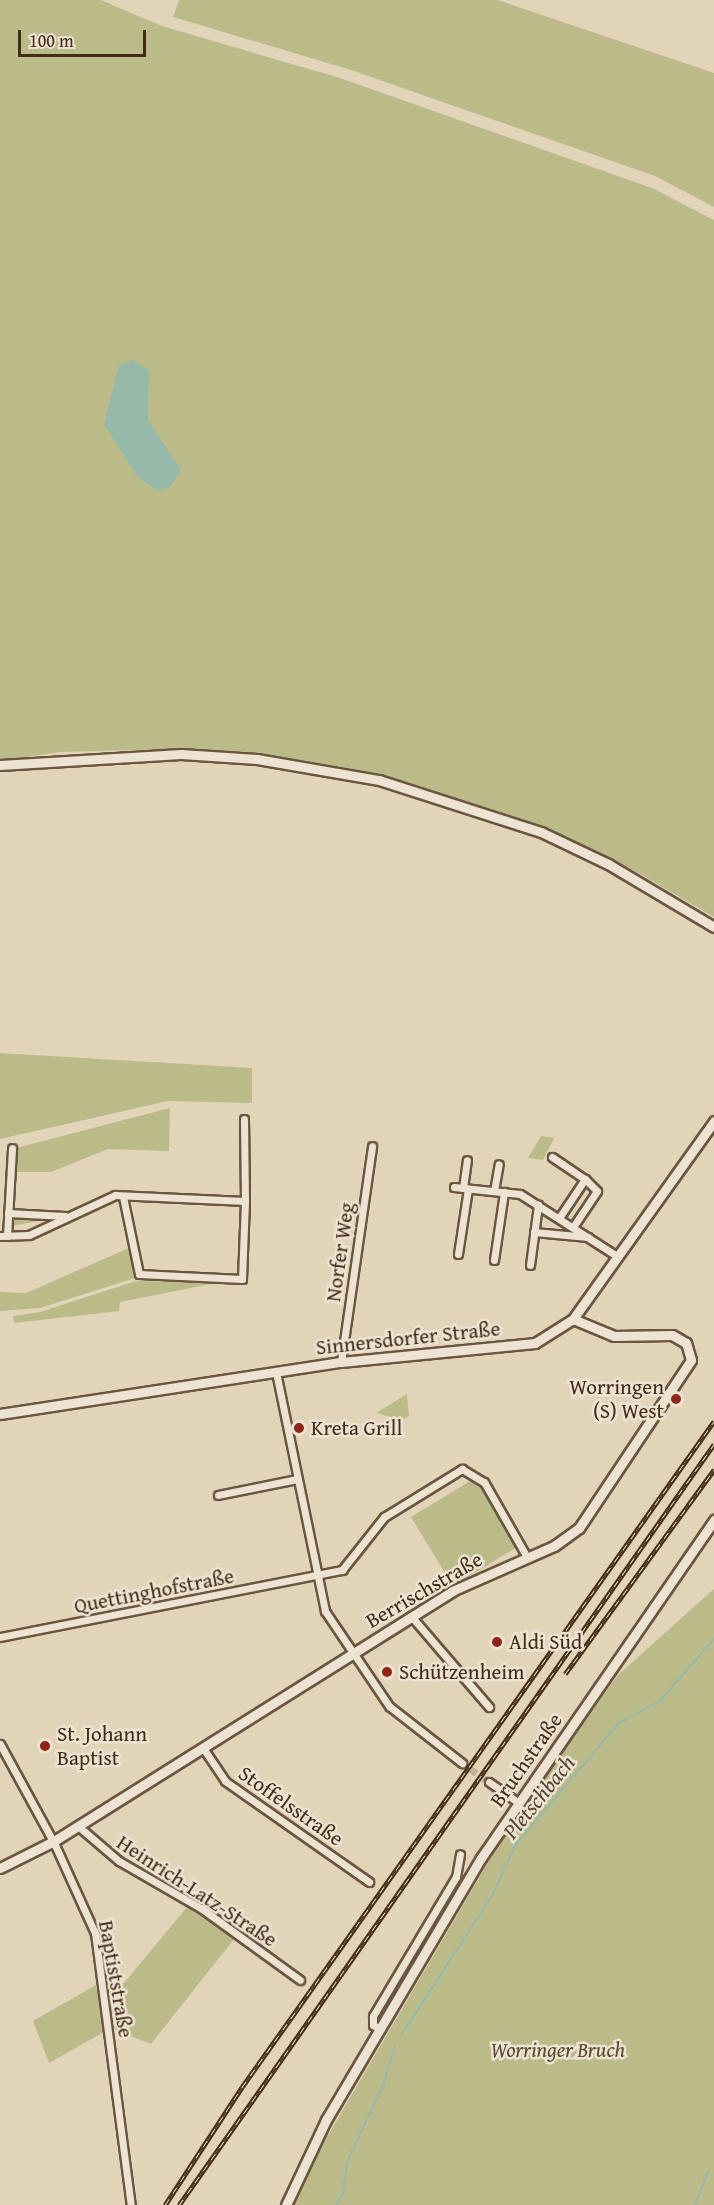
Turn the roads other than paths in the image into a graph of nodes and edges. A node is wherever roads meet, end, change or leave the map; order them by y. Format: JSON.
{"nodes":[{"id":1,"x":0,"y":765,"type":"edge"},
{"id":2,"x":714,"y":927,"type":"edge"},
{"id":3,"x":244,"y":1119,"type":"dead end"},
{"id":4,"x":714,"y":1120,"type":"edge"},
{"id":5,"x":372,"y":1146,"type":"dead end"},
{"id":6,"x":12,"y":1148,"type":"dead end"},
{"id":7,"x":552,"y":1157,"type":"dead end"},
{"id":8,"x":467,"y":1160,"type":"dead end"},
{"id":9,"x":499,"y":1164,"type":"dead end"},
{"id":10,"x":585,"y":1179,"type":"junction"},
{"id":11,"x":454,"y":1187,"type":"dead end"},
{"id":12,"x":466,"y":1188,"type":"junction"},
{"id":13,"x":494,"y":1191,"type":"junction"},
{"id":14,"x":504,"y":1192,"type":"junction"},
{"id":15,"x":123,"y":1197,"type":"junction"},
{"id":16,"x":245,"y":1201,"type":"junction"},
{"id":17,"x":538,"y":1205,"type":"junction"},
{"id":18,"x":8,"y":1213,"type":"junction"},
{"id":19,"x":66,"y":1216,"type":"junction"},
{"id":20,"x":559,"y":1218,"type":"junction"},
{"id":21,"x":573,"y":1227,"type":"junction"},
{"id":22,"x":534,"y":1232,"type":"junction"},
{"id":23,"x":4,"y":1236,"type":"edge"},
{"id":24,"x":588,"y":1237,"type":"junction"},
{"id":25,"x":458,"y":1254,"type":"dead end"},
{"id":26,"x":617,"y":1256,"type":"junction"},
{"id":27,"x":494,"y":1260,"type":"dead end"},
{"id":28,"x":530,"y":1265,"type":"dead end"},
{"id":29,"x":573,"y":1319,"type":"junction"},
{"id":30,"x":341,"y":1362,"type":"junction"},
{"id":31,"x":276,"y":1372,"type":"junction"},
{"id":32,"x":0,"y":1414,"type":"edge"},
{"id":33,"x":297,"y":1479,"type":"junction"},
{"id":34,"x":218,"y":1495,"type":"dead end"},
{"id":35,"x":714,"y":1520,"type":"edge"},
{"id":36,"x":526,"y":1557,"type":"junction"},
{"id":37,"x":315,"y":1577,"type":"junction"},
{"id":38,"x":411,"y":1616,"type":"junction"},
{"id":39,"x":0,"y":1637,"type":"edge"},
{"id":40,"x":351,"y":1654,"type":"junction"},
{"id":41,"x":489,"y":1707,"type":"dead end"},
{"id":42,"x":0,"y":1744,"type":"edge"},
{"id":43,"x":203,"y":1748,"type":"junction"},
{"id":44,"x":462,"y":1763,"type":"tunnel mouth"},
{"id":45,"x":489,"y":1782,"type":"tunnel mouth"},
{"id":46,"x":518,"y":1802,"type":"junction"},
{"id":47,"x":78,"y":1826,"type":"junction"},
{"id":48,"x":54,"y":1841,"type":"junction"},
{"id":49,"x":460,"y":1854,"type":"dead end"},
{"id":50,"x":0,"y":1868,"type":"edge"},
{"id":51,"x":369,"y":1882,"type":"dead end"},
{"id":52,"x":300,"y":1980,"type":"dead end"},
{"id":53,"x":380,"y":2029,"type":"junction"},
{"id":54,"x":131,"y":2205,"type":"edge"},
{"id":55,"x":286,"y":2205,"type":"edge"}],
"edges":[{"from":1,"to":2,"type":"street"},
{"from":3,"to":16,"type":"street"},
{"from":4,"to":26,"type":"street","name":"Sinnersdorfer Straße"},
{"from":5,"to":30,"type":"street","name":"Norfer Weg"},
{"from":6,"to":18,"type":"street"},
{"from":7,"to":10,"type":"street"},
{"from":8,"to":12,"type":"street"},
{"from":9,"to":13,"type":"street"},
{"from":10,"to":20,"type":"street"},
{"from":10,"to":21,"type":"street"},
{"from":11,"to":12,"type":"street"},
{"from":12,"to":13,"type":"street"},
{"from":12,"to":25,"type":"street"},
{"from":13,"to":14,"type":"street"},
{"from":14,"to":17,"type":"street"},
{"from":14,"to":27,"type":"street"},
{"from":15,"to":16,"type":"street"},
{"from":15,"to":16,"type":"street"},
{"from":15,"to":19,"type":"street"},
{"from":17,"to":20,"type":"street"},
{"from":17,"to":22,"type":"street"},
{"from":18,"to":19,"type":"street"},
{"from":18,"to":23,"type":"street"},
{"from":19,"to":23,"type":"street"},
{"from":20,"to":21,"type":"street"},
{"from":21,"to":24,"type":"street"},
{"from":22,"to":24,"type":"street"},
{"from":22,"to":28,"type":"street"},
{"from":24,"to":26,"type":"street"},
{"from":26,"to":29,"type":"street","name":"Sinnersdorfer Straße"},
{"from":29,"to":30,"type":"street","name":"Sinnersdorfer Straße"},
{"from":29,"to":36,"type":"street","name":"Berrischstraße"},
{"from":30,"to":31,"type":"street","name":"Sinnersdorfer Straße"},
{"from":31,"to":32,"type":"street","name":"Sinnersdorfer Straße"},
{"from":31,"to":33,"type":"street"},
{"from":33,"to":34,"type":"street"},
{"from":33,"to":37,"type":"street"},
{"from":35,"to":46,"type":"street","name":"Bruchstraße"},
{"from":36,"to":37,"type":"street","name":"Quettinghofstraße"},
{"from":36,"to":38,"type":"street","name":"Berrischstraße"},
{"from":37,"to":39,"type":"street","name":"Quettinghofstraße"},
{"from":37,"to":40,"type":"street"},
{"from":38,"to":40,"type":"street","name":"Berrischstraße"},
{"from":38,"to":41,"type":"street"},
{"from":40,"to":43,"type":"street","name":"Berrischstraße"},
{"from":40,"to":44,"type":"street"},
{"from":42,"to":48,"type":"street","name":"Baptiststraße"},
{"from":43,"to":47,"type":"street","name":"Berrischstraße"},
{"from":43,"to":51,"type":"street","name":"Stoffelsstraße"},
{"from":45,"to":46,"type":"street"},
{"from":46,"to":53,"type":"street","name":"Bruchstraße"},
{"from":47,"to":48,"type":"street","name":"Berrischstraße"},
{"from":47,"to":52,"type":"street","name":"Heinrich-Latz-Straße"},
{"from":48,"to":50,"type":"street","name":"Berrischstraße"},
{"from":48,"to":54,"type":"street","name":"Baptiststraße"},
{"from":49,"to":53,"type":"street"},
{"from":53,"to":55,"type":"street","name":"Bruchstraße"}]}
